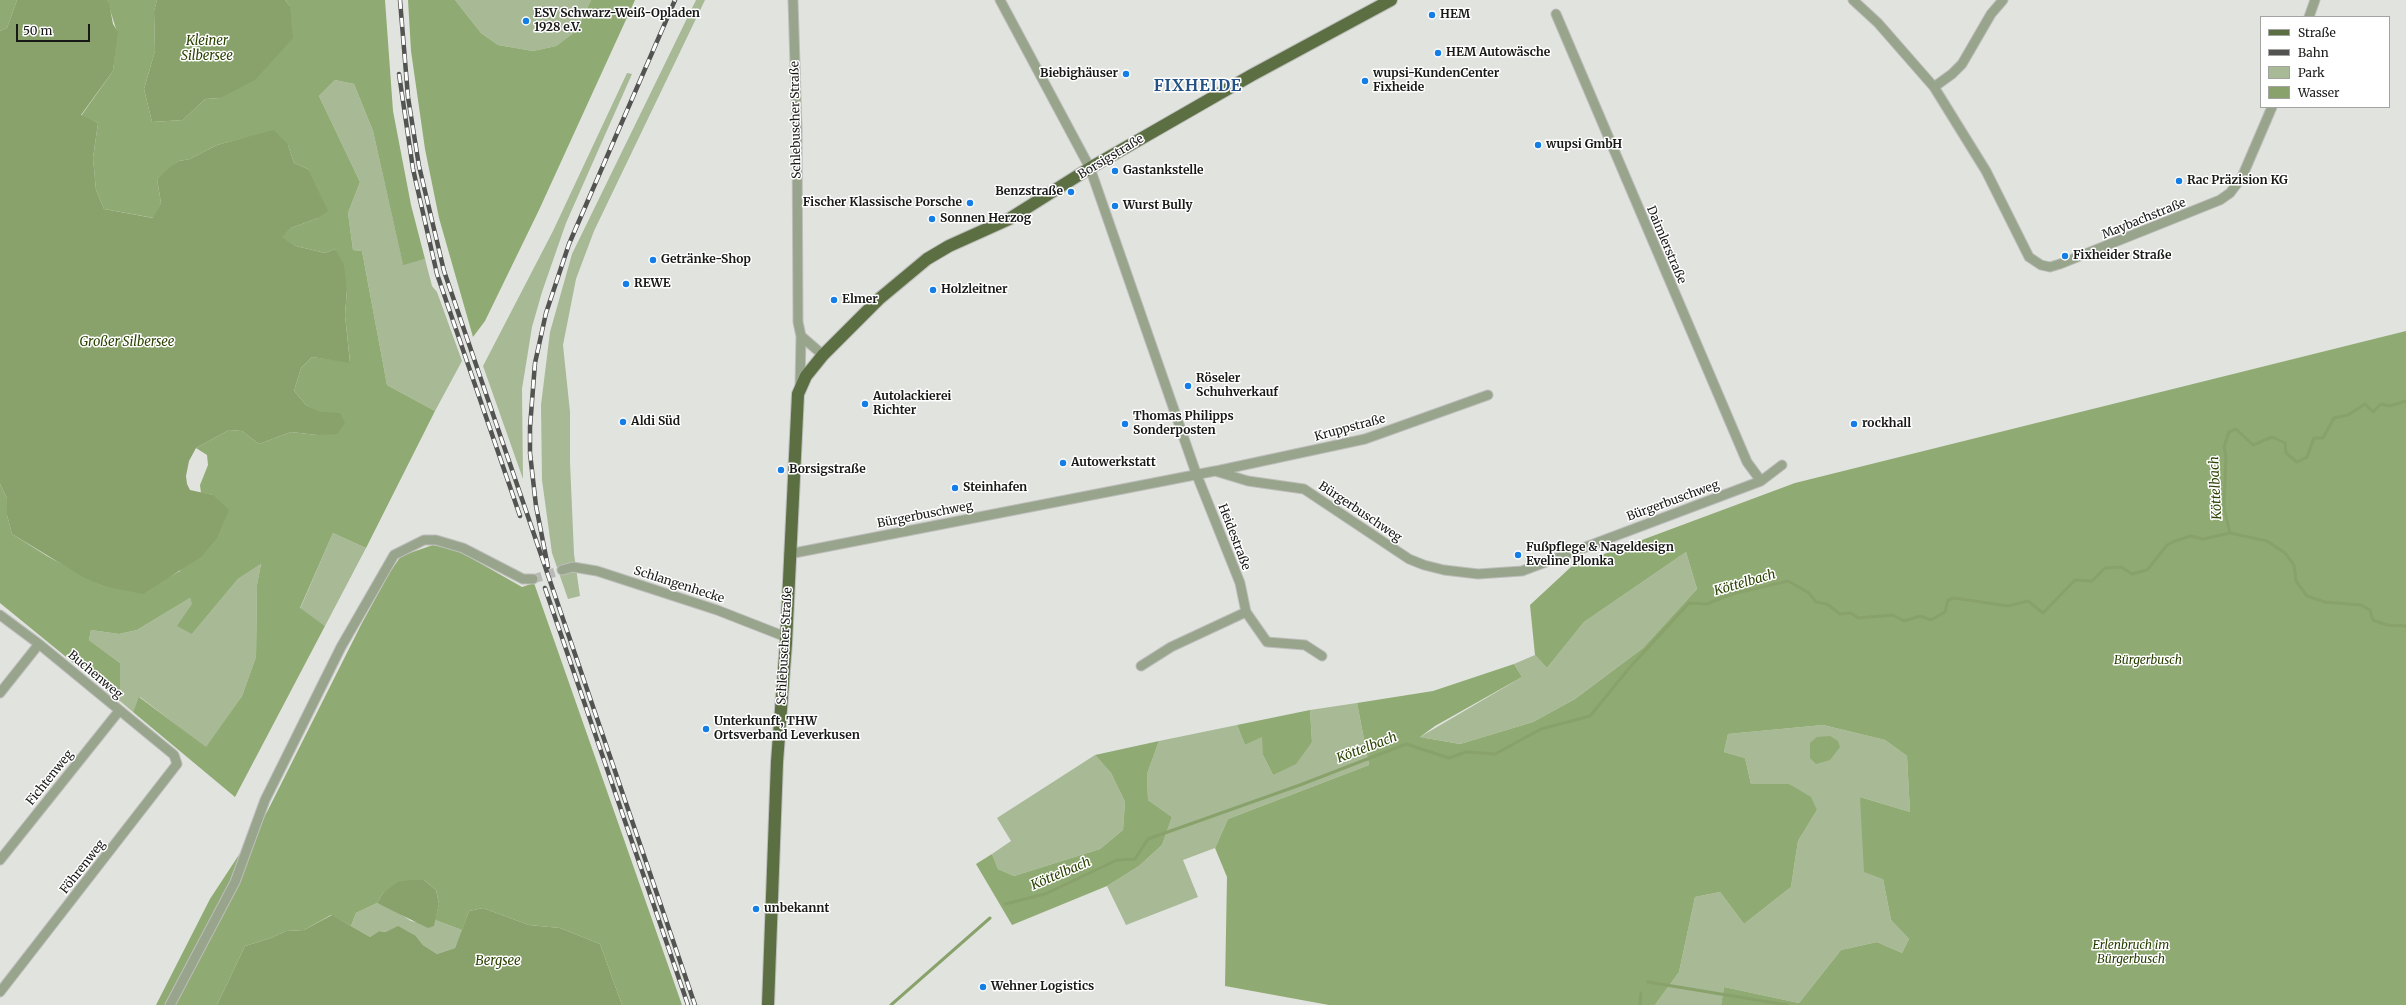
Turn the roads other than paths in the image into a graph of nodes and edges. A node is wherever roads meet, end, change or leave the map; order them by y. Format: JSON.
{"nodes":[{"id":1,"x":793,"y":0,"type":"edge"},
{"id":2,"x":1000,"y":0,"type":"edge"},
{"id":3,"x":1391,"y":0,"type":"edge"},
{"id":4,"x":1853,"y":0,"type":"edge"},
{"id":5,"x":2003,"y":0,"type":"edge"},
{"id":6,"x":2315,"y":0,"type":"edge"},
{"id":7,"x":1556,"y":14,"type":"dead end"},
{"id":8,"x":2308,"y":16,"type":"edge"},
{"id":9,"x":1934,"y":87,"type":"junction"},
{"id":10,"x":2272,"y":108,"type":"edge"},
{"id":11,"x":1090,"y":168,"type":"junction"},
{"id":12,"x":801,"y":336,"type":"junction"},
{"id":13,"x":823,"y":356,"type":"junction"},
{"id":14,"x":800,"y":387,"type":"junction"},
{"id":15,"x":1488,"y":395,"type":"dead end"},
{"id":16,"x":1782,"y":465,"type":"dead end"},
{"id":17,"x":1215,"y":471,"type":"junction"},
{"id":18,"x":1196,"y":474,"type":"junction"},
{"id":19,"x":1761,"y":481,"type":"junction"},
{"id":20,"x":789,"y":554,"type":"junction"},
{"id":21,"x":562,"y":570,"type":"tunnel mouth"},
{"id":22,"x":533,"y":580,"type":"tunnel mouth"},
{"id":23,"x":1246,"y":612,"type":"junction"},
{"id":24,"x":0,"y":616,"type":"edge"},
{"id":25,"x":786,"y":638,"type":"junction"},
{"id":26,"x":39,"y":644,"type":"junction"},
{"id":27,"x":1322,"y":656,"type":"dead end"},
{"id":28,"x":1141,"y":666,"type":"dead end"},
{"id":29,"x":0,"y":693,"type":"edge"},
{"id":30,"x":119,"y":711,"type":"junction"},
{"id":31,"x":174,"y":755,"type":"joint"},
{"id":32,"x":0,"y":860,"type":"edge"},
{"id":33,"x":0,"y":992,"type":"edge"},
{"id":34,"x":170,"y":1005,"type":"edge"},
{"id":35,"x":768,"y":1005,"type":"edge"}],
"edges":[{"from":1,"to":12,"type":"street","name":"Schlebuscher Straße"},
{"from":2,"to":11,"type":"street"},
{"from":3,"to":11,"type":"main road","name":"Borsigstraße"},
{"from":4,"to":9,"type":"street"},
{"from":5,"to":9,"type":"street"},
{"from":6,"to":8,"type":"street"},
{"from":7,"to":19,"type":"street","name":"Daimlerstraße"},
{"from":9,"to":10,"type":"street","name":"Maybachstraße"},
{"from":11,"to":13,"type":"main road","name":"Borsigstraße"},
{"from":11,"to":18,"type":"street"},
{"from":12,"to":13,"type":"street"},
{"from":12,"to":14,"type":"street","name":"Schlebuscher Straße"},
{"from":13,"to":14,"type":"main road","name":"Borsigstraße"},
{"from":14,"to":20,"type":"main road","name":"Schlebuscher Straße"},
{"from":15,"to":17,"type":"street","name":"Kruppstraße"},
{"from":16,"to":19,"type":"street","name":"Bürgerbuschweg"},
{"from":17,"to":18,"type":"street","name":"Bürgerbuschweg"},
{"from":17,"to":19,"type":"street","name":"Bürgerbuschweg"},
{"from":18,"to":20,"type":"street","name":"Bürgerbuschweg"},
{"from":18,"to":23,"type":"street","name":"Heidestraße"},
{"from":20,"to":25,"type":"main road","name":"Schlebuscher Straße"},
{"from":21,"to":25,"type":"street","name":"Schlangenhecke"},
{"from":22,"to":34,"type":"street"},
{"from":23,"to":27,"type":"street","name":"Heidestraße"},
{"from":23,"to":28,"type":"street"},
{"from":24,"to":26,"type":"street","name":"Buchenweg"},
{"from":25,"to":35,"type":"main road","name":"Schlebuscher Straße"},
{"from":26,"to":29,"type":"street"},
{"from":26,"to":30,"type":"street","name":"Buchenweg"},
{"from":30,"to":31,"type":"street","name":"Buchenweg"},
{"from":30,"to":32,"type":"street","name":"Fichtenweg"},
{"from":31,"to":33,"type":"street","name":"Föhrenweg"}]}
